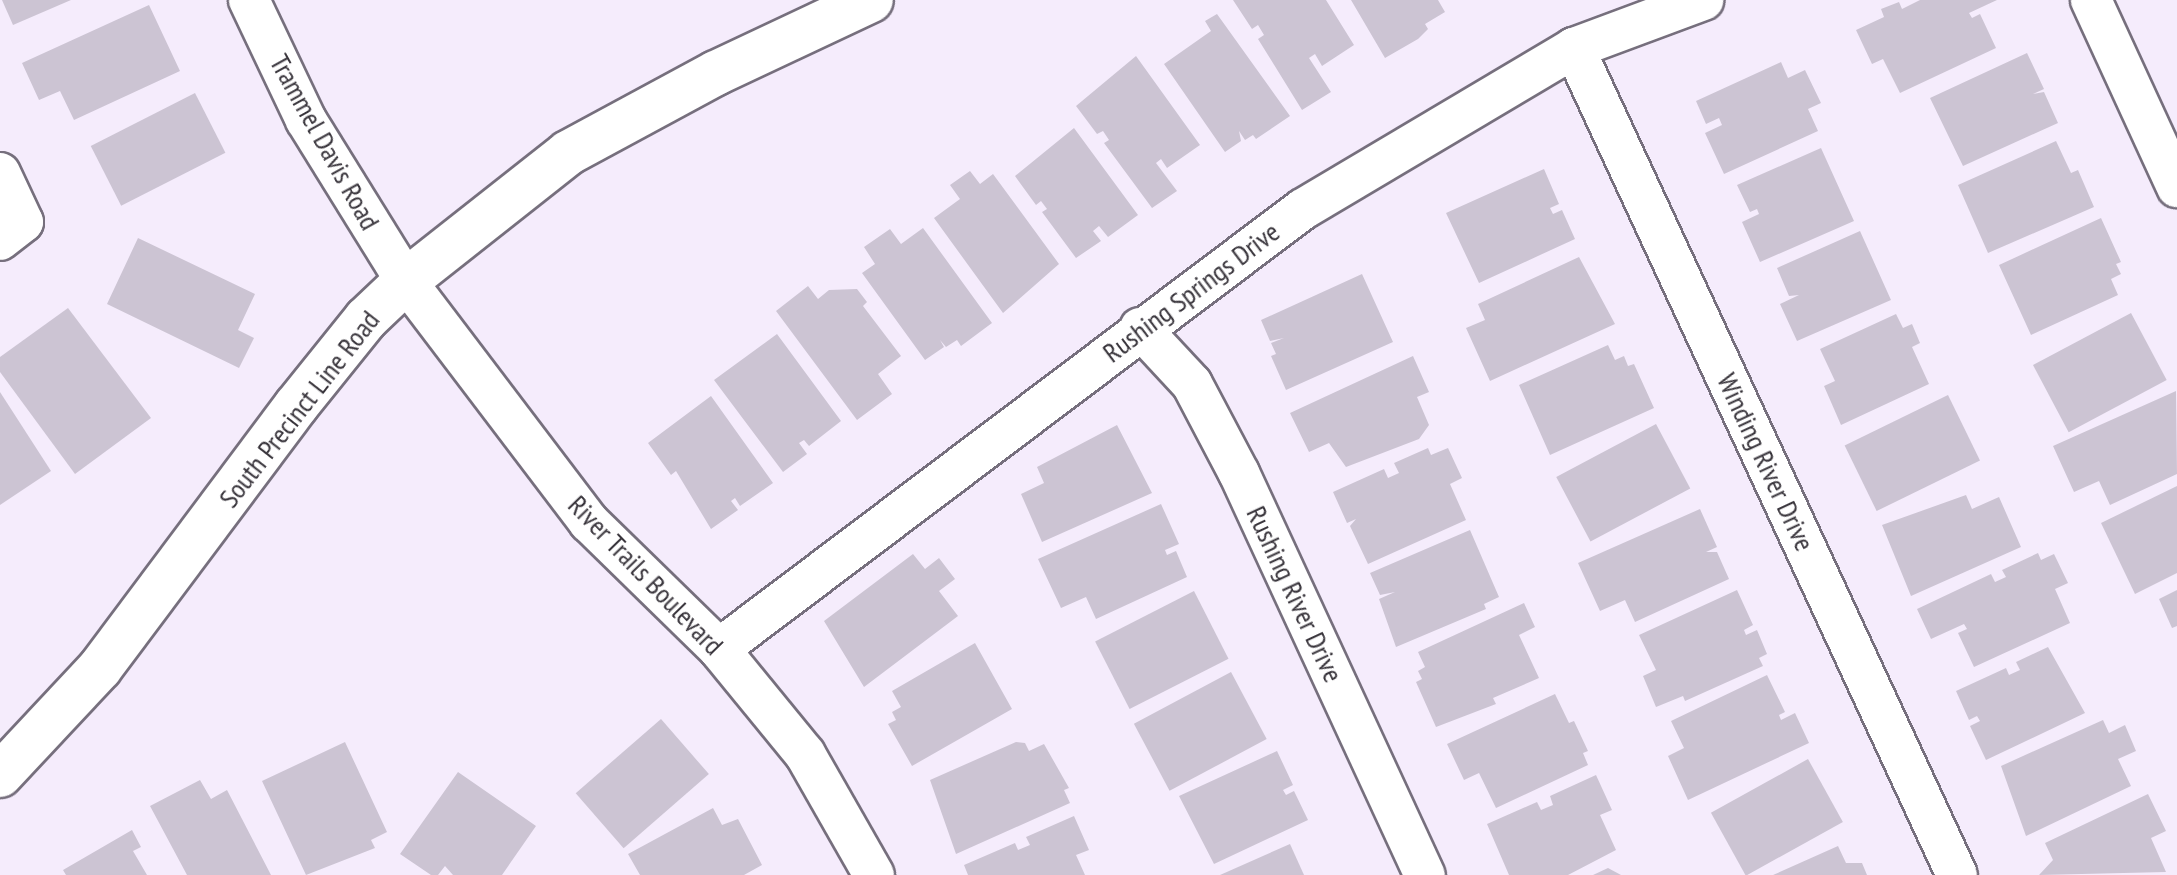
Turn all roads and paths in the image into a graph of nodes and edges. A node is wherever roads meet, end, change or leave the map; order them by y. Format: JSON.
{"nodes":[{"id":1,"x":249,"y":0,"type":"edge"},
{"id":2,"x":871,"y":0,"type":"edge"},
{"id":3,"x":1703,"y":0,"type":"edge"},
{"id":4,"x":2091,"y":0,"type":"edge"},
{"id":5,"x":1574,"y":48,"type":"junction"},
{"id":6,"x":0,"y":173,"type":"edge"},
{"id":7,"x":2177,"y":187,"type":"edge"},
{"id":8,"x":12,"y":231,"type":"edge"},
{"id":9,"x":406,"y":281,"type":"junction"},
{"id":10,"x":1140,"y":328,"type":"junction"},
{"id":11,"x":719,"y":649,"type":"junction"},
{"id":12,"x":0,"y":775,"type":"edge"},
{"id":13,"x":874,"y":875,"type":"edge"},
{"id":14,"x":1425,"y":875,"type":"edge"},
{"id":15,"x":1957,"y":875,"type":"edge"}],
"edges":[{"from":1,"to":9,"type":"street","name":"Trammel Davis Road"},
{"from":2,"to":9,"type":"main road","name":"South Precinct Line Road"},
{"from":3,"to":5,"type":"street","name":"Rushing Springs Drive"},
{"from":4,"to":7,"type":"street"},
{"from":5,"to":10,"type":"street","name":"Rushing Springs Drive"},
{"from":5,"to":15,"type":"street","name":"Winding River Drive"},
{"from":6,"to":8,"type":"street"},
{"from":9,"to":11,"type":"street","name":"River Trails Boulevard"},
{"from":9,"to":12,"type":"main road","name":"South Precinct Line Road"},
{"from":10,"to":11,"type":"street","name":"Rushing Springs Drive"},
{"from":10,"to":14,"type":"street","name":"Rushing River Drive"},
{"from":11,"to":13,"type":"street","name":"River Trails Boulevard"}]}
